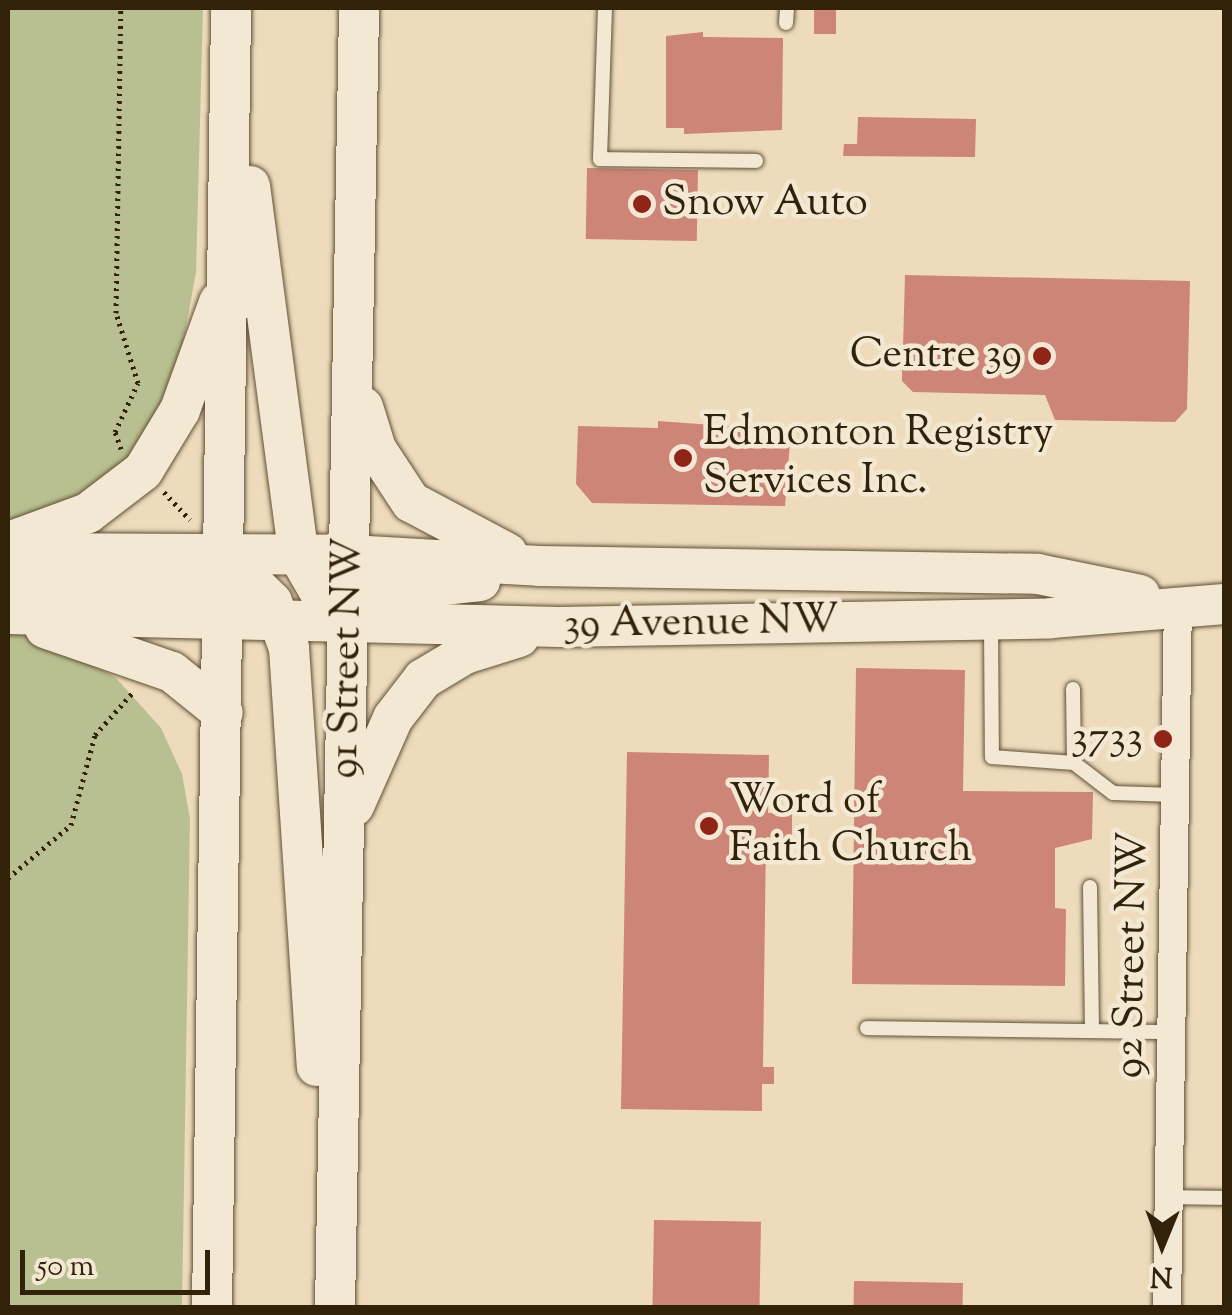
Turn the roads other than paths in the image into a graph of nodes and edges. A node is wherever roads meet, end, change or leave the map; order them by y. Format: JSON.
{"nodes":[{"id":1,"x":233,"y":8,"type":"edge"},
{"id":2,"x":359,"y":8,"type":"edge"},
{"id":3,"x":605,"y":8,"type":"edge"},
{"id":4,"x":756,"y":161,"type":"dead end"},
{"id":5,"x":229,"y":275,"type":"junction"},
{"id":6,"x":353,"y":355,"type":"junction"},
{"id":7,"x":8,"y":542,"type":"edge"},
{"id":8,"x":8,"y":553,"type":"edge"},
{"id":9,"x":350,"y":555,"type":"junction"},
{"id":10,"x":636,"y":564,"type":"junction"},
{"id":11,"x":538,"y":566,"type":"junction"},
{"id":12,"x":239,"y":584,"type":"junction"},
{"id":13,"x":8,"y":585,"type":"edge"},
{"id":14,"x":325,"y":588,"type":"junction"},
{"id":15,"x":1178,"y":603,"type":"junction"},
{"id":16,"x":1224,"y":604,"type":"edge"},
{"id":17,"x":8,"y":616,"type":"edge"},
{"id":18,"x":990,"y":619,"type":"junction"},
{"id":19,"x":558,"y":627,"type":"junction"},
{"id":20,"x":1073,"y":689,"type":"dead end"},
{"id":21,"x":223,"y":714,"type":"junction"},
{"id":22,"x":1074,"y":763,"type":"junction"},
{"id":23,"x":1175,"y":795,"type":"junction"},
{"id":24,"x":346,"y":824,"type":"junction"},
{"id":25,"x":1090,"y":886,"type":"dead end"},
{"id":26,"x":866,"y":1028,"type":"dead end"},
{"id":27,"x":1092,"y":1029,"type":"junction"},
{"id":28,"x":1172,"y":1032,"type":"junction"},
{"id":29,"x":1169,"y":1196,"type":"junction"},
{"id":30,"x":1224,"y":1198,"type":"edge"},
{"id":31,"x":212,"y":1308,"type":"edge"},
{"id":32,"x":334,"y":1308,"type":"edge"},
{"id":33,"x":1167,"y":1308,"type":"edge"}],
"edges":[{"from":1,"to":5,"type":"main road"},
{"from":1,"to":14,"type":"main road","name":"91 Street NW"},
{"from":2,"to":6,"type":"main road","name":"91 Street NW"},
{"from":3,"to":4,"type":"lane"},
{"from":5,"to":7,"type":"main road"},
{"from":5,"to":12,"type":"main road"},
{"from":6,"to":9,"type":"main road","name":"91 Street NW"},
{"from":6,"to":11,"type":"main road"},
{"from":8,"to":12,"type":"main road"},
{"from":9,"to":11,"type":"main road","name":"39 Avenue NW"},
{"from":9,"to":14,"type":"main road","name":"39 Avenue NW"},
{"from":10,"to":11,"type":"main road","name":"39 Avenue NW"},
{"from":10,"to":14,"type":"main road"},
{"from":10,"to":15,"type":"main road","name":"39 Avenue NW"},
{"from":12,"to":13,"type":"main road"},
{"from":12,"to":14,"type":"main road"},
{"from":12,"to":14,"type":"main road"},
{"from":12,"to":17,"type":"main road"},
{"from":12,"to":21,"type":"main road"},
{"from":12,"to":32,"type":"main road"},
{"from":14,"to":19,"type":"main road","name":"39 Avenue NW"},
{"from":14,"to":24,"type":"main road","name":"91 Street NW"},
{"from":15,"to":16,"type":"main road","name":"39 Avenue NW"},
{"from":15,"to":18,"type":"main road","name":"39 Avenue NW"},
{"from":15,"to":23,"type":"street","name":"92 Street NW"},
{"from":17,"to":21,"type":"main road"},
{"from":18,"to":19,"type":"main road","name":"39 Avenue NW"},
{"from":18,"to":22,"type":"lane"},
{"from":19,"to":24,"type":"main road"},
{"from":20,"to":22,"type":"lane"},
{"from":21,"to":31,"type":"main road"},
{"from":22,"to":23,"type":"lane"},
{"from":23,"to":28,"type":"street","name":"92 Street NW"},
{"from":24,"to":32,"type":"main road","name":"91 Street NW"},
{"from":25,"to":27,"type":"lane"},
{"from":26,"to":27,"type":"lane"},
{"from":27,"to":28,"type":"lane"},
{"from":28,"to":29,"type":"street","name":"92 Street NW"},
{"from":29,"to":30,"type":"lane"},
{"from":29,"to":33,"type":"street","name":"92 Street NW"}]}
